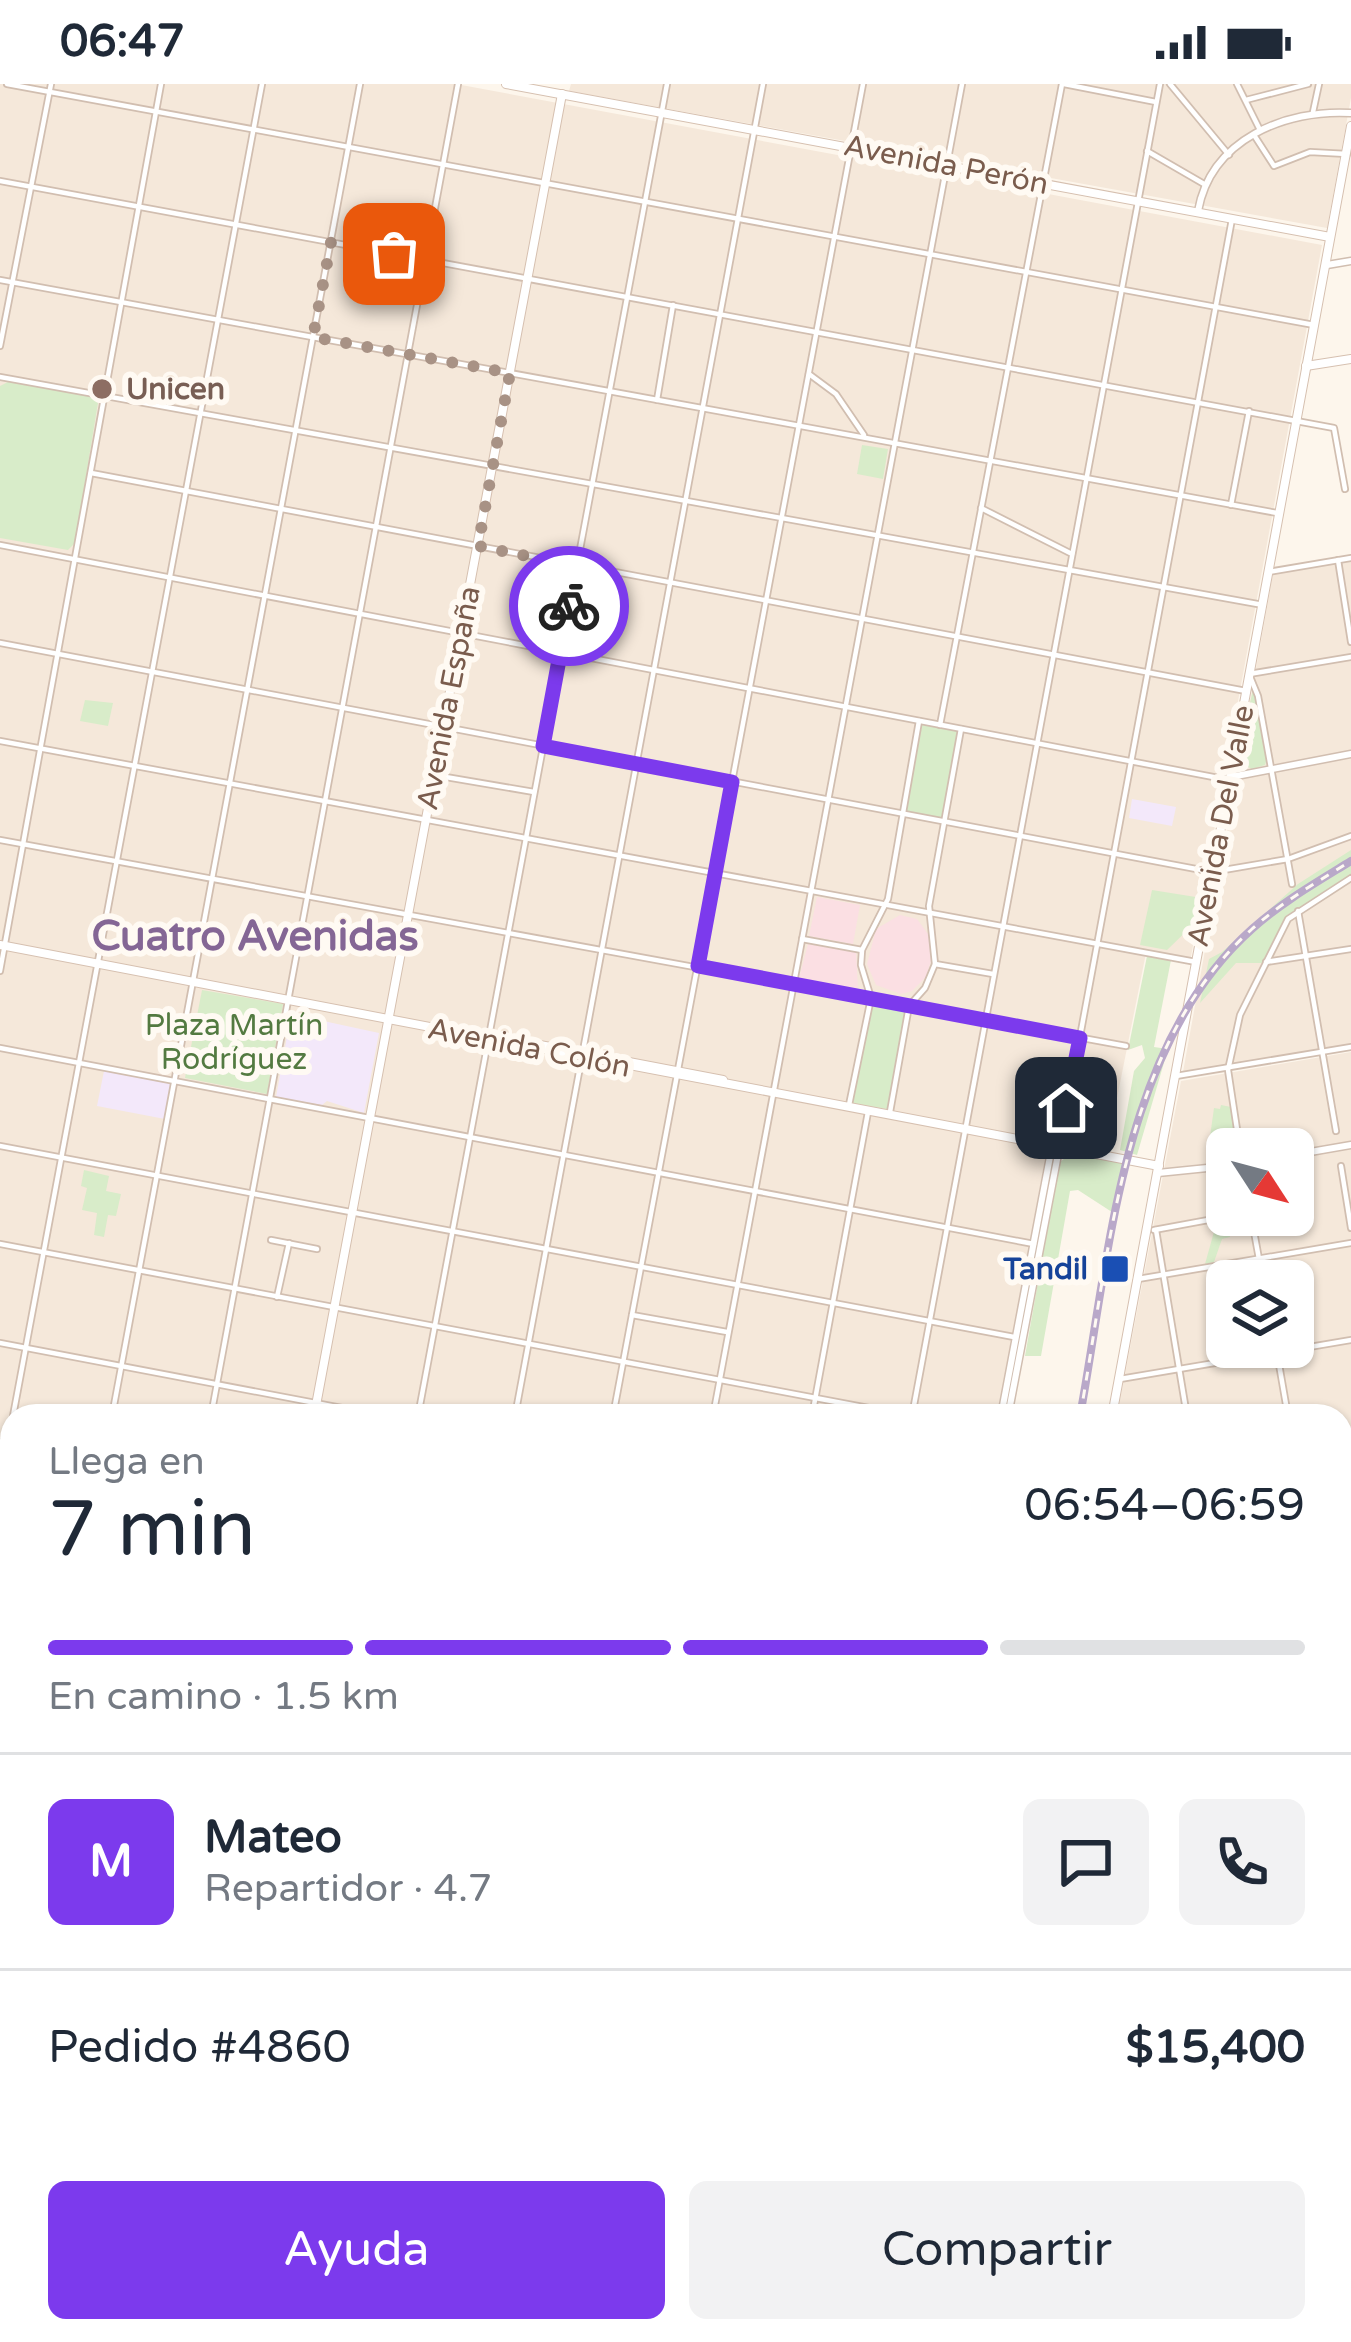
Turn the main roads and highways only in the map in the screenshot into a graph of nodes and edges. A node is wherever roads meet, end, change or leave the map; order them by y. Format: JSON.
{"nodes":[{"id":1,"x":506,"y":84,"type":"edge"},
{"id":2,"x":564,"y":87,"type":"edge"},
{"id":3,"x":1351,"y":128,"type":"edge"},
{"id":4,"x":1348,"y":160,"type":"edge"},
{"id":5,"x":1330,"y":237,"type":"junction"},
{"id":6,"x":1351,"y":359,"type":"edge"},
{"id":7,"x":1306,"y":366,"type":"junction"},
{"id":8,"x":2,"y":945,"type":"edge"},
{"id":9,"x":389,"y":1019,"type":"junction"},
{"id":10,"x":849,"y":1106,"type":"junction"},
{"id":11,"x":963,"y":1128,"type":"junction"},
{"id":12,"x":1158,"y":1170,"type":"junction"},
{"id":13,"x":316,"y":1404,"type":"edge"},
{"id":14,"x":1115,"y":1404,"type":"edge"}],
"edges":[{"from":1,"to":2,"type":"main road","name":"Avenida Perón"},
{"from":2,"to":5,"type":"main road","name":"Avenida Perón"},
{"from":2,"to":9,"type":"main road","name":"Avenida España"},
{"from":3,"to":4,"type":"main road","name":"Avenida Del Valle"},
{"from":4,"to":5,"type":"main road","name":"Avenida Del Valle"},
{"from":5,"to":7,"type":"main road","name":"Avenida Del Valle"},
{"from":6,"to":7,"type":"main road"},
{"from":7,"to":12,"type":"main road","name":"Avenida Del Valle"},
{"from":8,"to":9,"type":"main road","name":"Avenida Colón"},
{"from":9,"to":10,"type":"main road","name":"Avenida Colón"},
{"from":9,"to":13,"type":"main road","name":"Avenida España"},
{"from":10,"to":11,"type":"main road","name":"Avenida Colón"},
{"from":10,"to":11,"type":"main road","name":"Avenida Colón"},
{"from":11,"to":12,"type":"main road","name":"Avenida Colón"},
{"from":12,"to":14,"type":"main road","name":"Avenida Del Valle"}]}
